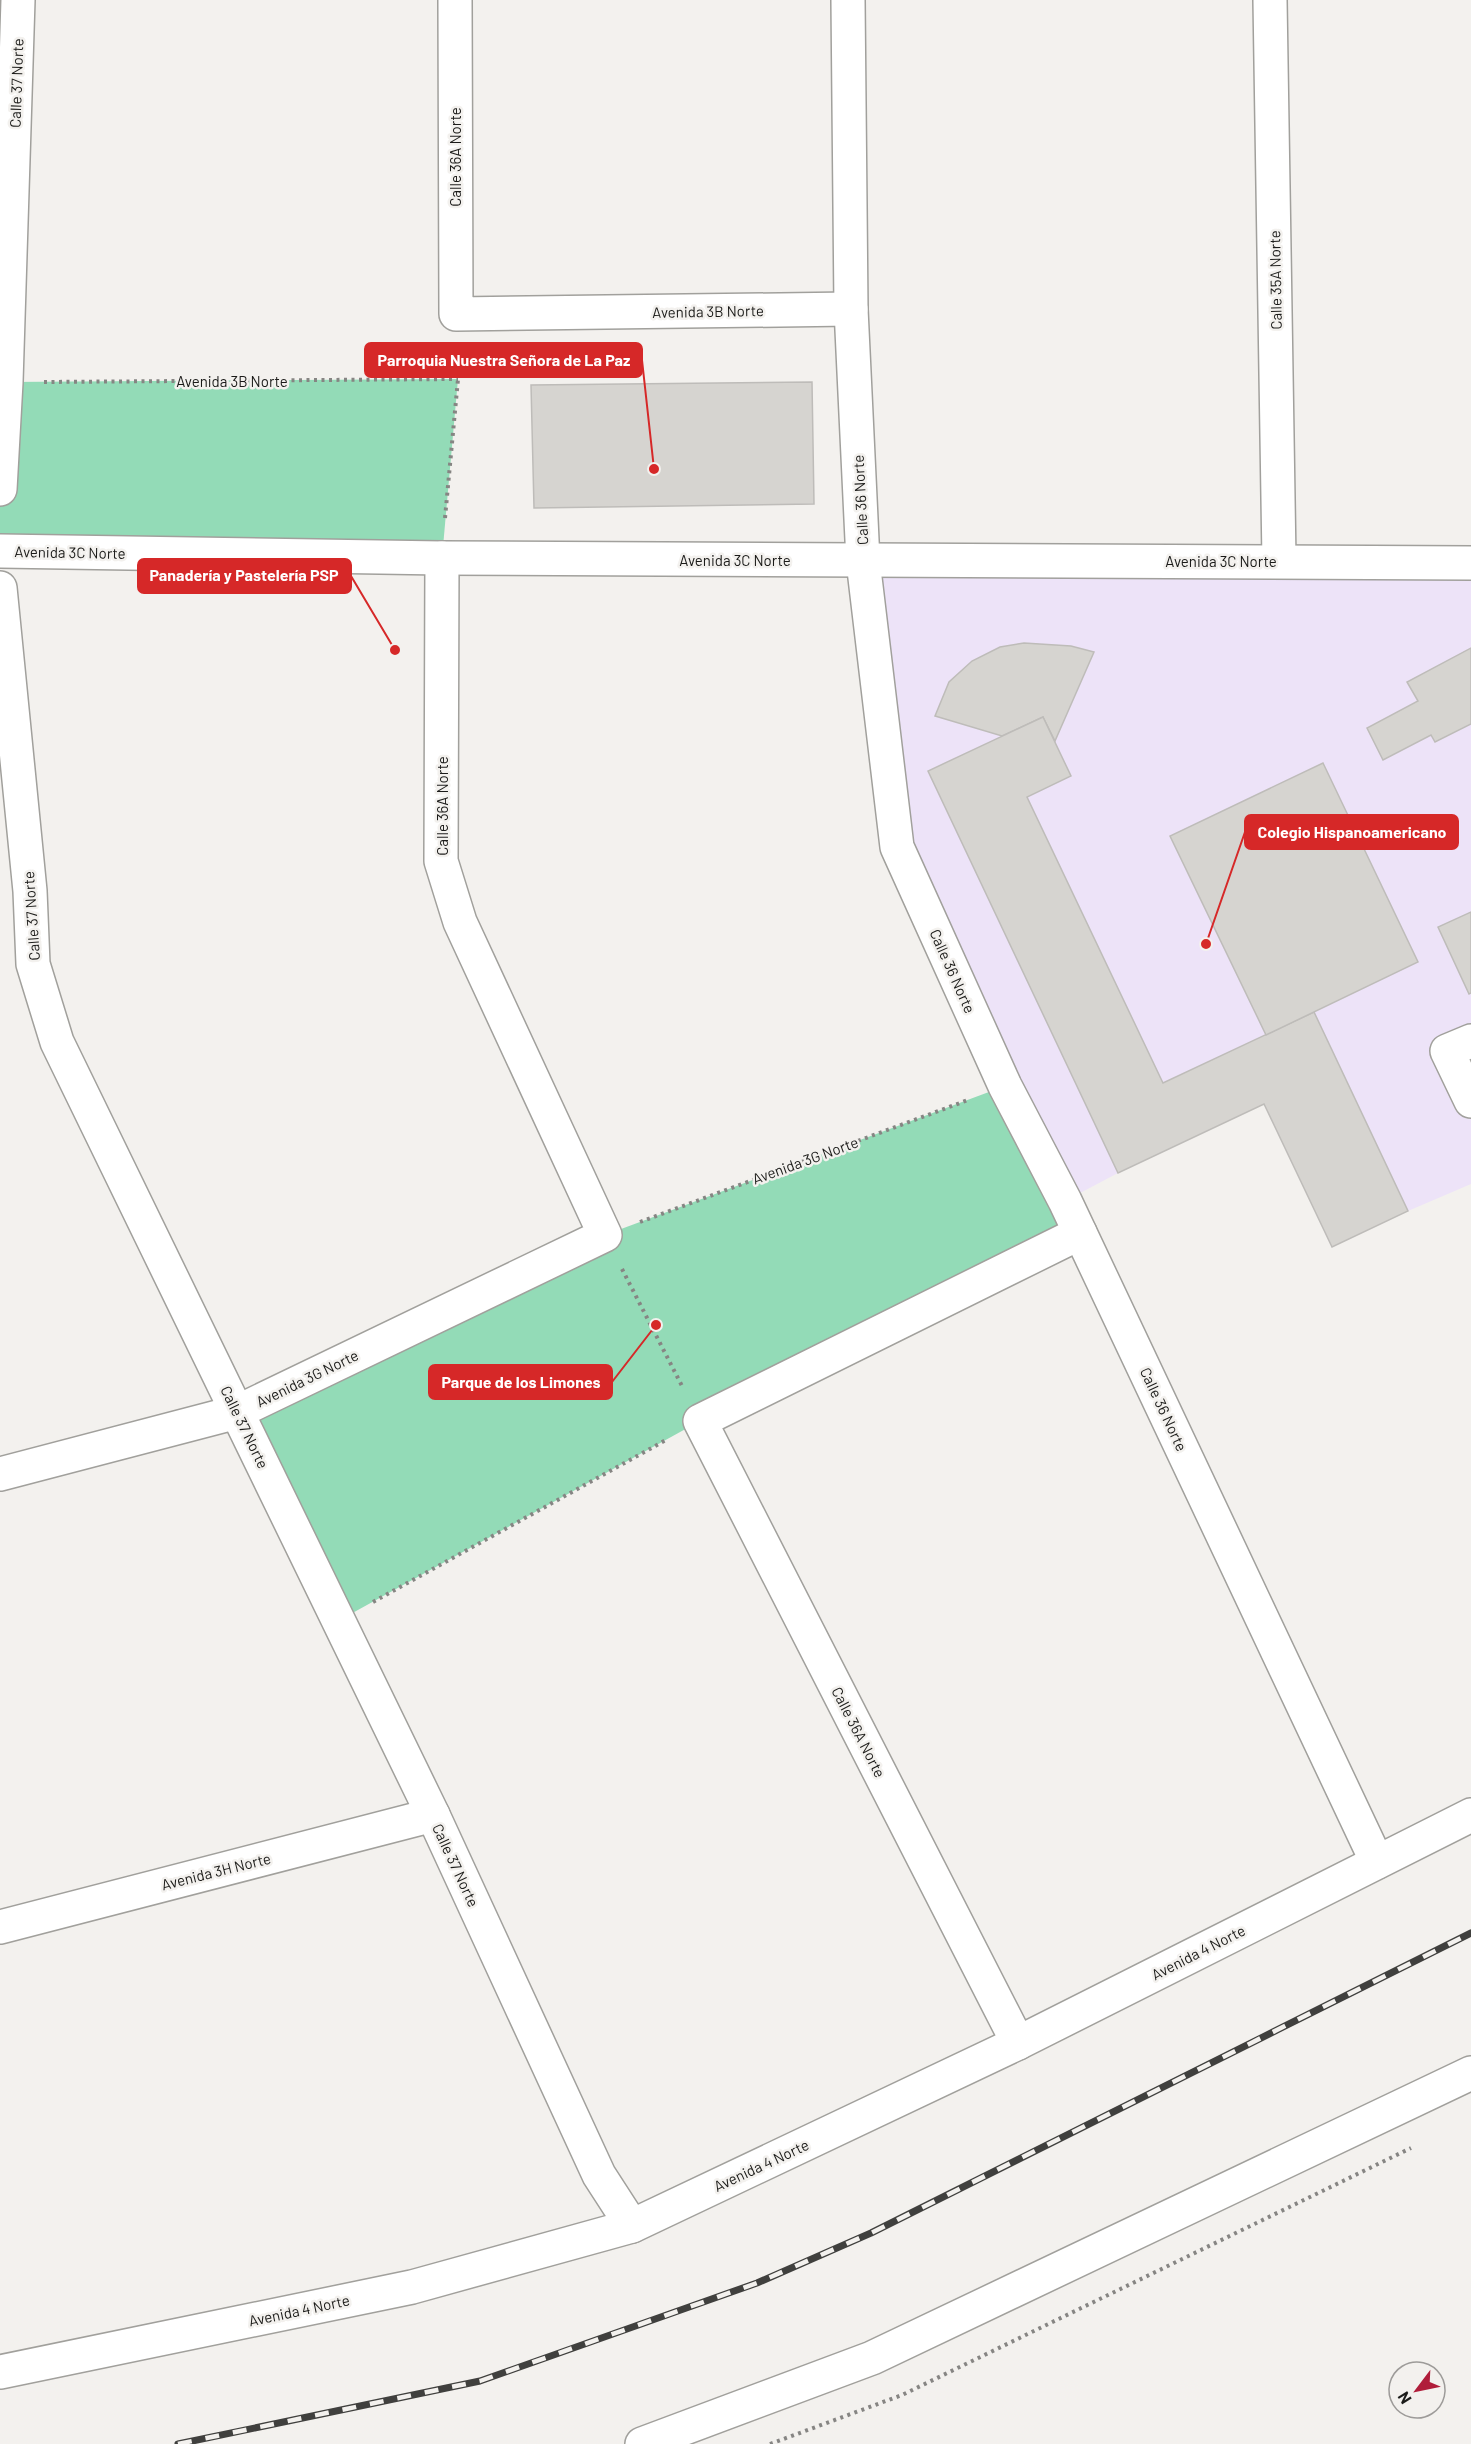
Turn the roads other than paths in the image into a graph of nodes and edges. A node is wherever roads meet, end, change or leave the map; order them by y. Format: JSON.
{"nodes":[{"id":1,"x":18,"y":0,"type":"edge"},
{"id":2,"x":455,"y":0,"type":"edge"},
{"id":3,"x":848,"y":0,"type":"edge"},
{"id":4,"x":1270,"y":0,"type":"edge"},
{"id":5,"x":851,"y":309,"type":"junction"},
{"id":6,"x":456,"y":314,"type":"joint"},
{"id":7,"x":0,"y":489,"type":"edge"},
{"id":8,"x":0,"y":551,"type":"edge"},
{"id":9,"x":442,"y":558,"type":"junction"},
{"id":10,"x":1280,"y":560,"type":"junction"},
{"id":11,"x":863,"y":561,"type":"junction"},
{"id":12,"x":1471,"y":563,"type":"edge"},
{"id":13,"x":0,"y":588,"type":"edge"},
{"id":14,"x":1459,"y":1046,"type":"edge"},
{"id":15,"x":1471,"y":1101,"type":"edge"},
{"id":16,"x":1080,"y":1233,"type":"junction"},
{"id":17,"x":602,"y":1237,"type":"joint"},
{"id":18,"x":237,"y":1412,"type":"junction"},
{"id":19,"x":0,"y":1474,"type":"edge"},
{"id":20,"x":433,"y":1815,"type":"junction"},
{"id":21,"x":1471,"y":1815,"type":"edge"},
{"id":22,"x":1377,"y":1862,"type":"junction"},
{"id":23,"x":0,"y":1927,"type":"edge"},
{"id":24,"x":1018,"y":2043,"type":"junction"},
{"id":25,"x":1471,"y":2073,"type":"edge"},
{"id":26,"x":632,"y":2226,"type":"junction"},
{"id":27,"x":0,"y":2372,"type":"edge"},
{"id":28,"x":642,"y":2444,"type":"edge"}],
"edges":[{"from":1,"to":7,"type":"street","name":"Calle 37 Norte"},
{"from":2,"to":6,"type":"street","name":"Calle 36A Norte"},
{"from":3,"to":5,"type":"street","name":"Calle 36 Norte"},
{"from":4,"to":10,"type":"street","name":"Calle 35A Norte"},
{"from":5,"to":6,"type":"street","name":"Avenida 3B Norte"},
{"from":5,"to":11,"type":"street","name":"Calle 36 Norte"},
{"from":8,"to":9,"type":"street","name":"Avenida 3C Norte"},
{"from":9,"to":11,"type":"street","name":"Avenida 3C Norte"},
{"from":9,"to":17,"type":"street","name":"Calle 36A Norte"},
{"from":10,"to":11,"type":"street","name":"Avenida 3C Norte"},
{"from":10,"to":12,"type":"street","name":"Avenida 3C Norte"},
{"from":11,"to":16,"type":"street","name":"Calle 36 Norte"},
{"from":13,"to":18,"type":"street","name":"Calle 37 Norte"},
{"from":14,"to":15,"type":"street"},
{"from":16,"to":22,"type":"street","name":"Calle 36 Norte"},
{"from":16,"to":24,"type":"street","name":"Calle 36A Norte"},
{"from":17,"to":18,"type":"street","name":"Avenida 3G Norte"},
{"from":18,"to":19,"type":"street","name":"Avenida 3G Norte"},
{"from":18,"to":20,"type":"street","name":"Calle 37 Norte"},
{"from":20,"to":23,"type":"street","name":"Avenida 3H Norte"},
{"from":20,"to":26,"type":"street","name":"Calle 37 Norte"},
{"from":21,"to":22,"type":"street","name":"Avenida 4 Norte"},
{"from":22,"to":24,"type":"street","name":"Avenida 4 Norte"},
{"from":24,"to":26,"type":"street","name":"Avenida 4 Norte"},
{"from":25,"to":28,"type":"street"},
{"from":26,"to":27,"type":"street","name":"Avenida 4 Norte"}]}
